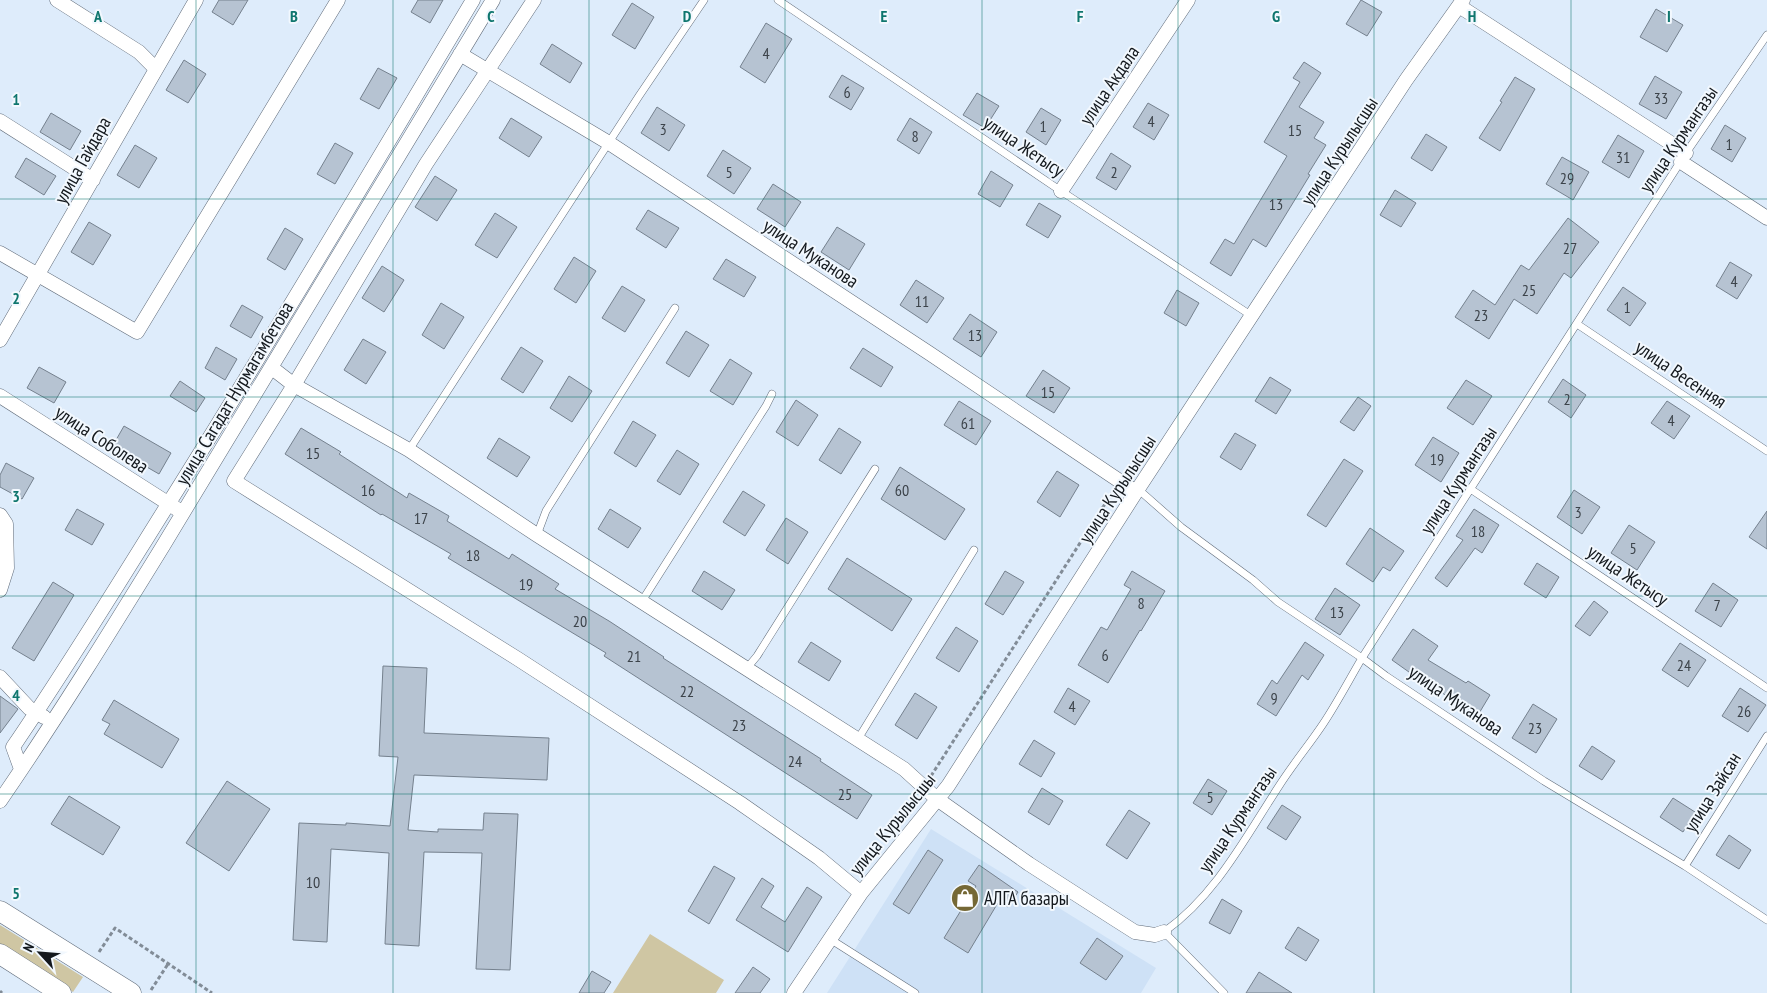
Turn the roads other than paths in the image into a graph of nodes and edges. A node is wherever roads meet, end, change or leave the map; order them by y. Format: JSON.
{"nodes":[{"id":1,"x":57,"y":0,"type":"edge"},
{"id":2,"x":196,"y":0,"type":"edge"},
{"id":3,"x":338,"y":0,"type":"edge"},
{"id":4,"x":473,"y":0,"type":"edge"},
{"id":5,"x":493,"y":0,"type":"edge"},
{"id":6,"x":534,"y":0,"type":"edge"},
{"id":7,"x":704,"y":0,"type":"edge"},
{"id":8,"x":778,"y":0,"type":"edge"},
{"id":9,"x":1188,"y":0,"type":"edge"},
{"id":10,"x":1461,"y":3,"type":"edge"},
{"id":11,"x":1767,"y":36,"type":"edge"},
{"id":12,"x":460,"y":54,"type":"junction"},
{"id":13,"x":156,"y":69,"type":"junction"},
{"id":14,"x":488,"y":71,"type":"junction"},
{"id":15,"x":0,"y":121,"type":"edge"},
{"id":16,"x":609,"y":143,"type":"junction"},
{"id":17,"x":1684,"y":157,"type":"junction"},
{"id":18,"x":93,"y":180,"type":"junction"},
{"id":19,"x":1061,"y":190,"type":"junction"},
{"id":20,"x":1767,"y":218,"type":"edge"},
{"id":21,"x":0,"y":253,"type":"edge"},
{"id":22,"x":38,"y":274,"type":"junction"},
{"id":23,"x":675,"y":308,"type":"dead end"},
{"id":24,"x":1252,"y":317,"type":"junction"},
{"id":25,"x":1577,"y":324,"type":"junction"},
{"id":26,"x":0,"y":340,"type":"edge"},
{"id":27,"x":272,"y":368,"type":"junction"},
{"id":28,"x":294,"y":385,"type":"junction"},
{"id":29,"x":772,"y":394,"type":"dead end"},
{"id":30,"x":0,"y":396,"type":"edge"},
{"id":31,"x":409,"y":450,"type":"junction"},
{"id":32,"x":1767,"y":451,"type":"edge"},
{"id":33,"x":875,"y":469,"type":"dead end"},
{"id":34,"x":1472,"y":490,"type":"junction"},
{"id":35,"x":1137,"y":491,"type":"junction"},
{"id":36,"x":169,"y":504,"type":"junction"},
{"id":37,"x":183,"y":513,"type":"junction"},
{"id":38,"x":0,"y":515,"type":"edge"},
{"id":39,"x":537,"y":535,"type":"junction"},
{"id":40,"x":974,"y":550,"type":"dead end"},
{"id":41,"x":0,"y":590,"type":"edge"},
{"id":42,"x":642,"y":602,"type":"junction"},
{"id":43,"x":1362,"y":658,"type":"junction"},
{"id":44,"x":747,"y":668,"type":"junction"},
{"id":45,"x":0,"y":677,"type":"edge"},
{"id":46,"x":1767,"y":688,"type":"edge"},
{"id":47,"x":36,"y":712,"type":"junction"},
{"id":48,"x":53,"y":722,"type":"junction"},
{"id":49,"x":1767,"y":736,"type":"edge"},
{"id":50,"x":858,"y":739,"type":"junction"},
{"id":51,"x":21,"y":769,"type":"junction"},
{"id":52,"x":937,"y":799,"type":"junction"},
{"id":53,"x":0,"y":801,"type":"edge"},
{"id":54,"x":1685,"y":866,"type":"junction"},
{"id":55,"x":860,"y":893,"type":"junction"},
{"id":56,"x":0,"y":907,"type":"edge"},
{"id":57,"x":8,"y":917,"type":"edge"},
{"id":58,"x":1767,"y":920,"type":"edge"},
{"id":59,"x":1164,"y":932,"type":"junction"},
{"id":60,"x":830,"y":939,"type":"junction"},
{"id":61,"x":0,"y":954,"type":"edge"},
{"id":62,"x":120,"y":990,"type":"edge"},
{"id":63,"x":61,"y":993,"type":"edge"},
{"id":64,"x":794,"y":993,"type":"edge"},
{"id":65,"x":915,"y":993,"type":"edge"},
{"id":66,"x":1224,"y":993,"type":"edge"}],
"edges":[{"from":1,"to":13,"type":"street"},
{"from":2,"to":13,"type":"street","name":"улица Гайдара"},
{"from":3,"to":22,"type":"street"},
{"from":4,"to":36,"type":"street"},
{"from":5,"to":12,"type":"street","name":"улица Сагадат Нурмагамбетова"},
{"from":6,"to":14,"type":"street"},
{"from":7,"to":16,"type":"lane"},
{"from":8,"to":19,"type":"lane","name":"улица Жетысу"},
{"from":9,"to":19,"type":"street","name":"улица Акдала"},
{"from":10,"to":17,"type":"street"},
{"from":10,"to":24,"type":"street","name":"улица Курылысшы"},
{"from":11,"to":17,"type":"lane","name":"улица Курмангазы"},
{"from":12,"to":14,"type":"street","name":"улица Муканова"},
{"from":12,"to":27,"type":"street","name":"улица Сагадат Нурмагамбетова"},
{"from":13,"to":18,"type":"street","name":"улица Гайдара"},
{"from":14,"to":16,"type":"street","name":"улица Муканова"},
{"from":14,"to":28,"type":"street"},
{"from":15,"to":18,"type":"street"},
{"from":16,"to":31,"type":"lane"},
{"from":16,"to":35,"type":"street","name":"улица Муканова"},
{"from":17,"to":20,"type":"street"},
{"from":17,"to":25,"type":"lane","name":"улица Курмангазы"},
{"from":18,"to":22,"type":"street","name":"улица Гайдара"},
{"from":19,"to":24,"type":"lane","name":"улица Жетысу"},
{"from":21,"to":22,"type":"street"},
{"from":22,"to":26,"type":"street","name":"улица Гайдара"},
{"from":23,"to":39,"type":"lane"},
{"from":24,"to":35,"type":"street","name":"улица Курылысшы"},
{"from":25,"to":32,"type":"lane","name":"улица Весенняя"},
{"from":25,"to":34,"type":"lane","name":"улица Курмангазы"},
{"from":27,"to":28,"type":"street"},
{"from":27,"to":37,"type":"street","name":"улица Сагадат Нурмагамбетова"},
{"from":28,"to":31,"type":"street"},
{"from":28,"to":55,"type":"street"},
{"from":29,"to":42,"type":"lane"},
{"from":30,"to":36,"type":"street","name":"улица Соболева"},
{"from":31,"to":39,"type":"street"},
{"from":33,"to":44,"type":"lane"},
{"from":34,"to":43,"type":"lane","name":"улица Курмангазы"},
{"from":34,"to":46,"type":"lane","name":"улица Жетысу"},
{"from":35,"to":43,"type":"lane","name":"улица Муканова"},
{"from":35,"to":52,"type":"street","name":"улица Курылысшы"},
{"from":36,"to":37,"type":"street","name":"улица Соболева"},
{"from":36,"to":47,"type":"street"},
{"from":37,"to":48,"type":"street","name":"улица Сагадат Нурмагамбетова"},
{"from":38,"to":41,"type":"street"},
{"from":39,"to":42,"type":"street"},
{"from":40,"to":50,"type":"lane"},
{"from":42,"to":44,"type":"street"},
{"from":43,"to":54,"type":"lane","name":"улица Муканова"},
{"from":43,"to":59,"type":"lane","name":"улица Курмангазы"},
{"from":44,"to":50,"type":"street"},
{"from":45,"to":47,"type":"street"},
{"from":47,"to":48,"type":"street"},
{"from":47,"to":51,"type":"street"},
{"from":48,"to":51,"type":"street","name":"улица Сагадат Нурмагамбетова"},
{"from":49,"to":54,"type":"lane","name":"улица Зайсан"},
{"from":50,"to":52,"type":"street"},
{"from":51,"to":53,"type":"street","name":"улица Сагадат Нурмагамбетова"},
{"from":52,"to":55,"type":"street","name":"улица Курылысшы"},
{"from":52,"to":59,"type":"street"},
{"from":54,"to":58,"type":"lane","name":"улица Муканова"},
{"from":55,"to":60,"type":"street","name":"улица Курылысшы"},
{"from":56,"to":57,"type":"street"},
{"from":57,"to":62,"type":"main road"},
{"from":59,"to":66,"type":"lane"},
{"from":60,"to":64,"type":"street","name":"улица Курылысшы"},
{"from":60,"to":65,"type":"lane"},
{"from":61,"to":63,"type":"main road"}]}
